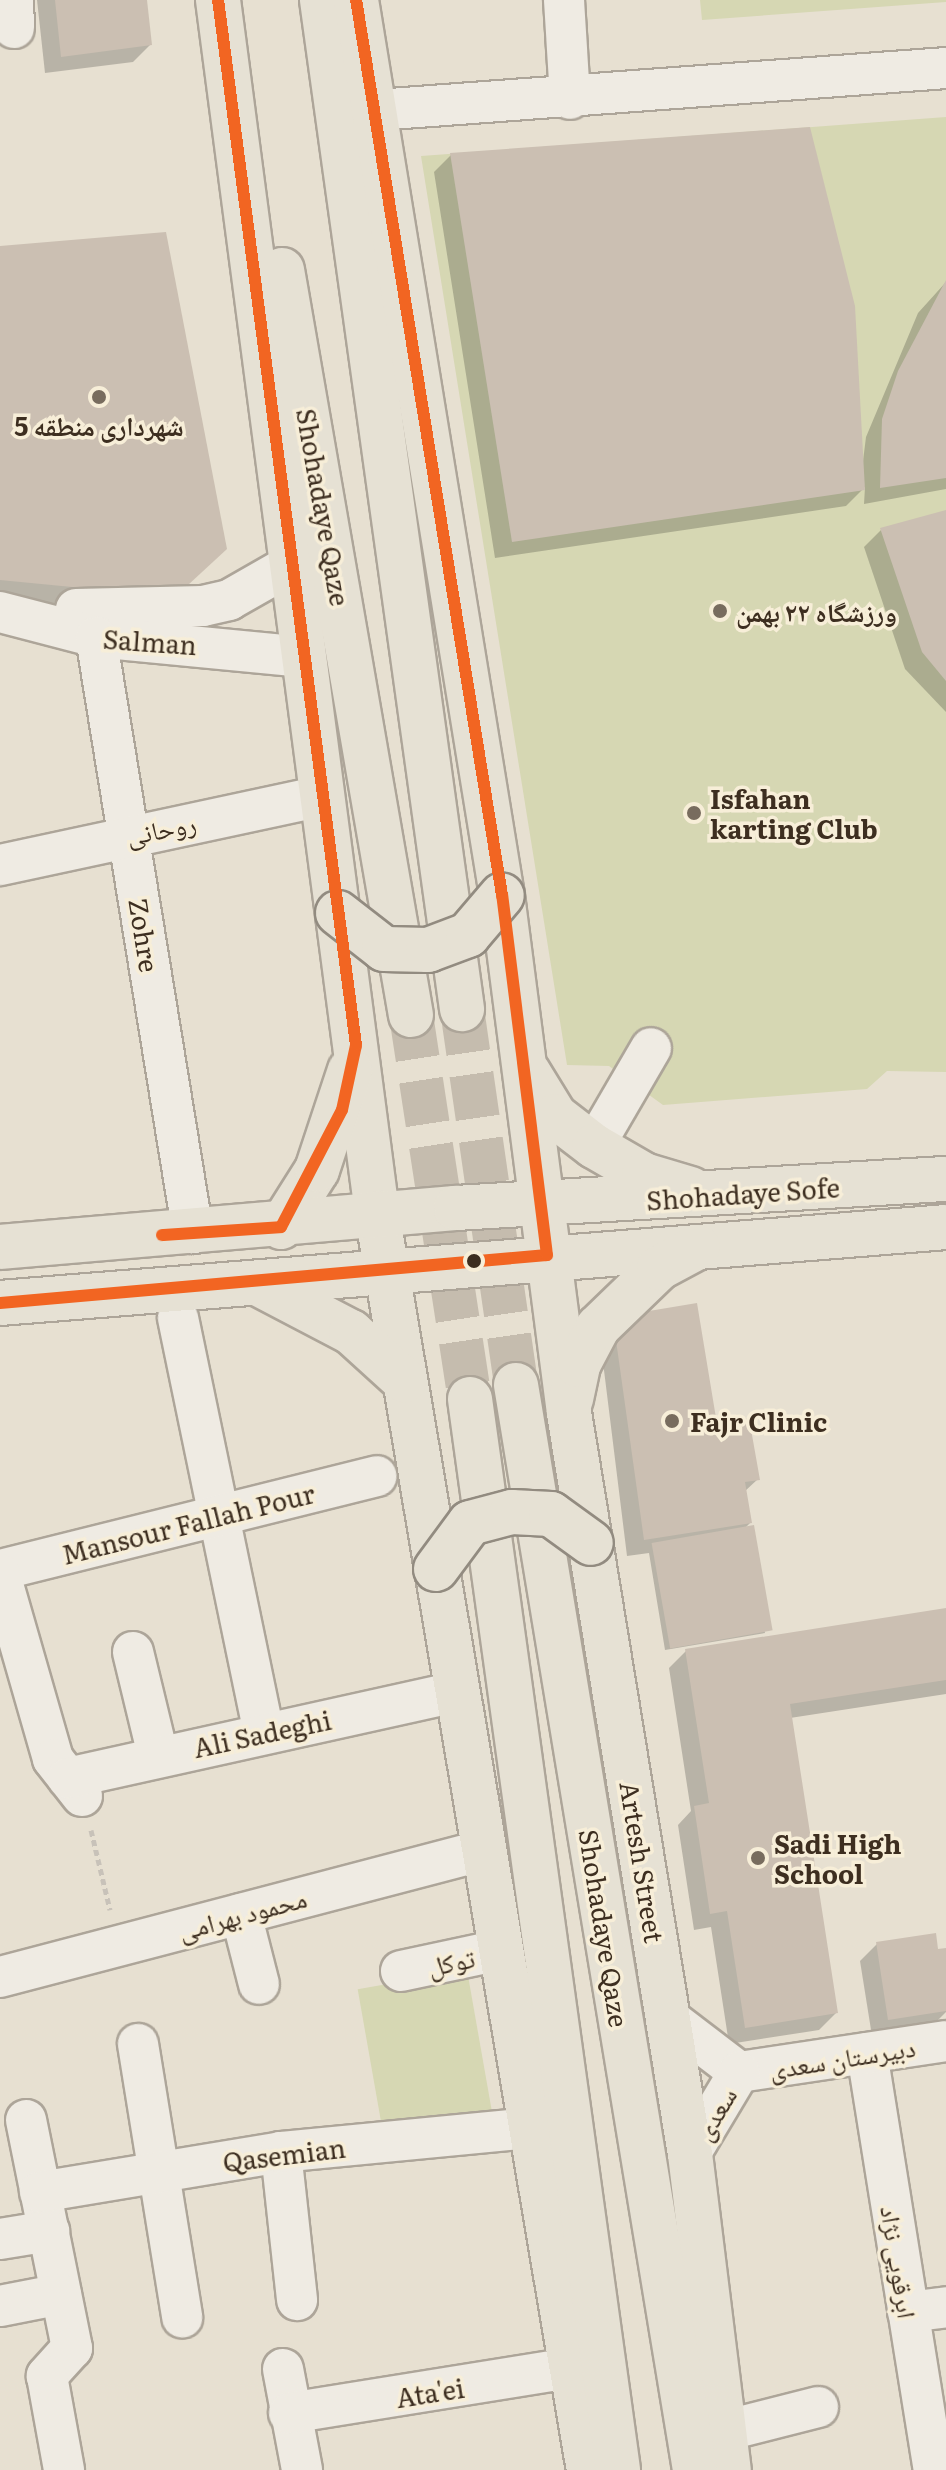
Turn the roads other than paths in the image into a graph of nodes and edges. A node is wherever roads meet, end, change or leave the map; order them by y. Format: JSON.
{"nodes":[{"id":1,"x":218,"y":0,"type":"edge"},
{"id":2,"x":234,"y":0,"type":"edge"},
{"id":3,"x":322,"y":0,"type":"edge"},
{"id":4,"x":356,"y":0,"type":"edge"},
{"id":5,"x":564,"y":0,"type":"edge"},
{"id":6,"x":946,"y":68,"type":"edge"},
{"id":7,"x":570,"y":99,"type":"junction"},
{"id":8,"x":377,"y":110,"type":"junction"},
{"id":9,"x":292,"y":564,"type":"junction"},
{"id":10,"x":229,"y":600,"type":"junction"},
{"id":11,"x":4,"y":612,"type":"edge"},
{"id":12,"x":96,"y":637,"type":"junction"},
{"id":13,"x":239,"y":646,"type":"junction"},
{"id":14,"x":304,"y":657,"type":"junction"},
{"id":15,"x":323,"y":796,"type":"junction"},
{"id":16,"x":129,"y":834,"type":"junction"},
{"id":17,"x":0,"y":865,"type":"edge"},
{"id":18,"x":502,"y":895,"type":"junction"},
{"id":19,"x":338,"y":913,"type":"junction"},
{"id":20,"x":462,"y":1009,"type":"tunnel mouth"},
{"id":21,"x":411,"y":1015,"type":"tunnel mouth"},
{"id":22,"x":356,"y":1045,"type":"junction"},
{"id":23,"x":651,"y":1048,"type":"dead end"},
{"id":24,"x":526,"y":1070,"type":"junction"},
{"id":25,"x":594,"y":1146,"type":"junction"},
{"id":26,"x":946,"y":1179,"type":"edge"},
{"id":27,"x":712,"y":1196,"type":"junction"},
{"id":28,"x":539,"y":1203,"type":"junction"},
{"id":29,"x":377,"y":1215,"type":"junction"},
{"id":30,"x":330,"y":1221,"type":"junction"},
{"id":31,"x":281,"y":1227,"type":"junction"},
{"id":32,"x":946,"y":1227,"type":"edge"},
{"id":33,"x":193,"y":1233,"type":"junction"},
{"id":34,"x":705,"y":1244,"type":"junction"},
{"id":35,"x":0,"y":1247,"type":"edge"},
{"id":36,"x":547,"y":1255,"type":"junction"},
{"id":37,"x":385,"y":1270,"type":"junction"},
{"id":38,"x":332,"y":1276,"type":"junction"},
{"id":39,"x":257,"y":1283,"type":"junction"},
{"id":40,"x":0,"y":1303,"type":"edge"},
{"id":41,"x":175,"y":1304,"type":"junction"},
{"id":42,"x":404,"y":1380,"type":"junction"},
{"id":43,"x":516,"y":1385,"type":"tunnel mouth"},
{"id":44,"x":470,"y":1399,"type":"tunnel mouth"},
{"id":45,"x":569,"y":1413,"type":"junction"},
{"id":46,"x":376,"y":1476,"type":"dead end"},
{"id":47,"x":219,"y":1516,"type":"junction"},
{"id":48,"x":591,"y":1543,"type":"junction"},
{"id":49,"x":436,"y":1569,"type":"junction"},
{"id":50,"x":0,"y":1572,"type":"edge"},
{"id":51,"x":133,"y":1652,"type":"dead end"},
{"id":52,"x":457,"y":1692,"type":"junction"},
{"id":53,"x":264,"y":1733,"type":"junction"},
{"id":54,"x":158,"y":1755,"type":"junction"},
{"id":55,"x":484,"y":1850,"type":"junction"},
{"id":56,"x":241,"y":1914,"type":"junction"},
{"id":57,"x":500,"y":1950,"type":"junction"},
{"id":58,"x":401,"y":1971,"type":"dead end"},
{"id":59,"x":0,"y":1977,"type":"edge"},
{"id":60,"x":259,"y":1984,"type":"dead end"},
{"id":61,"x":667,"y":2017,"type":"junction"},
{"id":62,"x":946,"y":2041,"type":"edge"},
{"id":63,"x":138,"y":2044,"type":"dead end"},
{"id":64,"x":867,"y":2053,"type":"junction"},
{"id":65,"x":739,"y":2072,"type":"junction"},
{"id":66,"x":26,"y":2120,"type":"dead end"},
{"id":67,"x":530,"y":2128,"type":"junction"},
{"id":68,"x":281,"y":2152,"type":"junction"},
{"id":69,"x":690,"y":2154,"type":"junction"},
{"id":70,"x":163,"y":2169,"type":"junction"},
{"id":71,"x":40,"y":2192,"type":"junction"},
{"id":72,"x":49,"y":2231,"type":"junction"},
{"id":73,"x":0,"y":2239,"type":"edge"},
{"id":74,"x":61,"y":2294,"type":"junction"},
{"id":75,"x":297,"y":2300,"type":"dead end"},
{"id":76,"x":0,"y":2306,"type":"edge"},
{"id":77,"x":927,"y":2310,"type":"edge"},
{"id":78,"x":182,"y":2317,"type":"dead end"},
{"id":79,"x":570,"y":2368,"type":"junction"},
{"id":80,"x":283,"y":2369,"type":"dead end"},
{"id":81,"x":818,"y":2407,"type":"dead end"},
{"id":82,"x":289,"y":2413,"type":"junction"},
{"id":83,"x":726,"y":2451,"type":"edge"},
{"id":84,"x":64,"y":2470,"type":"edge"},
{"id":85,"x":302,"y":2470,"type":"edge"},
{"id":86,"x":589,"y":2470,"type":"edge"},
{"id":87,"x":618,"y":2470,"type":"edge"},
{"id":88,"x":695,"y":2470,"type":"edge"},
{"id":89,"x":934,"y":2470,"type":"edge"}],
"edges":[{"from":1,"to":9,"type":"main road"},
{"from":2,"to":21,"type":"main road","name":"Shohadaye Qaze"},
{"from":3,"to":20,"type":"main road"},
{"from":4,"to":8,"type":"main road","name":"Artesh Street"},
{"from":5,"to":7,"type":"street"},
{"from":6,"to":7,"type":"street"},
{"from":7,"to":8,"type":"street"},
{"from":8,"to":18,"type":"main road","name":"Artesh Street"},
{"from":9,"to":10,"type":"street"},
{"from":9,"to":14,"type":"main road"},
{"from":10,"to":11,"type":"street"},
{"from":10,"to":13,"type":"street"},
{"from":11,"to":12,"type":"street","name":"Salman"},
{"from":12,"to":13,"type":"street","name":"Salman"},
{"from":12,"to":16,"type":"street","name":"Zohre"},
{"from":13,"to":14,"type":"street","name":"Salman"},
{"from":14,"to":15,"type":"main road"},
{"from":15,"to":16,"type":"street","name":"روحانی"},
{"from":15,"to":19,"type":"main road"},
{"from":16,"to":17,"type":"street","name":"روحانی"},
{"from":16,"to":33,"type":"street","name":"Zohre"},
{"from":18,"to":19,"type":"main road","bridge":true},
{"from":18,"to":24,"type":"main road","name":"Artesh Street"},
{"from":19,"to":22,"type":"main road"},
{"from":22,"to":29,"type":"main road"},
{"from":22,"to":31,"type":"main road"},
{"from":23,"to":25,"type":"street"},
{"from":24,"to":25,"type":"main road"},
{"from":24,"to":28,"type":"main road","name":"Artesh Street"},
{"from":25,"to":27,"type":"main road"},
{"from":26,"to":27,"type":"main road","name":"Shohadaye Sofe"},
{"from":27,"to":28,"type":"main road","name":"Shohadaye Sofe"},
{"from":28,"to":29,"type":"main road","name":"Shohadaye Sofe"},
{"from":28,"to":36,"type":"main road","name":"Artesh Street"},
{"from":29,"to":30,"type":"main road","name":"Shohadaye Sofe"},
{"from":29,"to":37,"type":"main road"},
{"from":30,"to":31,"type":"main road","name":"Shohadaye Sofe"},
{"from":30,"to":38,"type":"main road"},
{"from":31,"to":33,"type":"main road","name":"Shohadaye Sofe"},
{"from":32,"to":34,"type":"main road","name":"Shohadaye Sofe"},
{"from":33,"to":35,"type":"main road","name":"Shohadaye Sofe"},
{"from":34,"to":36,"type":"main road","name":"Shohadaye Sofe"},
{"from":34,"to":45,"type":"main road"},
{"from":36,"to":37,"type":"main road","name":"Shohadaye Sofe"},
{"from":36,"to":45,"type":"main road","name":"Artesh Street"},
{"from":37,"to":38,"type":"main road","name":"Shohadaye Sofe"},
{"from":37,"to":42,"type":"main road"},
{"from":38,"to":39,"type":"main road","name":"Shohadaye Sofe"},
{"from":39,"to":41,"type":"main road","name":"Shohadaye Sofe"},
{"from":39,"to":42,"type":"main road"},
{"from":40,"to":41,"type":"main road","name":"Shohadaye Sofe"},
{"from":41,"to":47,"type":"street"},
{"from":42,"to":49,"type":"main road"},
{"from":43,"to":88,"type":"main road","name":"Shohadaye Qaze"},
{"from":44,"to":87,"type":"main road"},
{"from":45,"to":48,"type":"main road","name":"Artesh Street"},
{"from":46,"to":47,"type":"street","name":"Mansour Fallah Pour"},
{"from":47,"to":50,"type":"street","name":"Mansour Fallah Pour"},
{"from":47,"to":53,"type":"street"},
{"from":48,"to":49,"type":"main road","bridge":true},
{"from":48,"to":61,"type":"main road","name":"Artesh Street"},
{"from":49,"to":52,"type":"main road"},
{"from":50,"to":54,"type":"street","name":"Ali Sadeghi"},
{"from":51,"to":54,"type":"street"},
{"from":52,"to":53,"type":"street","name":"Ali Sadeghi"},
{"from":52,"to":55,"type":"main road"},
{"from":53,"to":54,"type":"street","name":"Ali Sadeghi"},
{"from":55,"to":56,"type":"street","name":"محمود بهرامی"},
{"from":55,"to":57,"type":"main road"},
{"from":56,"to":59,"type":"street","name":"محمود بهرامی"},
{"from":56,"to":60,"type":"street"},
{"from":57,"to":58,"type":"street","name":"توکل"},
{"from":57,"to":67,"type":"main road"},
{"from":61,"to":65,"type":"street"},
{"from":61,"to":69,"type":"main road","name":"Artesh Street"},
{"from":62,"to":64,"type":"street","name":"دبیرستان سعدی"},
{"from":63,"to":70,"type":"street"},
{"from":64,"to":65,"type":"street","name":"دبیرستان سعدی"},
{"from":64,"to":77,"type":"street","name":"ابرقویی نژاد"},
{"from":65,"to":69,"type":"street","name":"سعدی"},
{"from":66,"to":71,"type":"street"},
{"from":67,"to":68,"type":"street","name":"Qasemian"},
{"from":67,"to":79,"type":"main road"},
{"from":68,"to":70,"type":"street","name":"Qasemian"},
{"from":68,"to":75,"type":"street"},
{"from":69,"to":83,"type":"main road","name":"Artesh Street"},
{"from":70,"to":71,"type":"street","name":"Qasemian"},
{"from":70,"to":78,"type":"street"},
{"from":71,"to":72,"type":"street"},
{"from":72,"to":73,"type":"street"},
{"from":72,"to":74,"type":"street"},
{"from":74,"to":76,"type":"street"},
{"from":74,"to":84,"type":"street"},
{"from":77,"to":89,"type":"street","name":"ابرقویی نژاد"},
{"from":79,"to":82,"type":"street","name":"Ata'ei"},
{"from":79,"to":86,"type":"main road"},
{"from":80,"to":82,"type":"street"},
{"from":81,"to":83,"type":"street"},
{"from":82,"to":85,"type":"street"}]}
